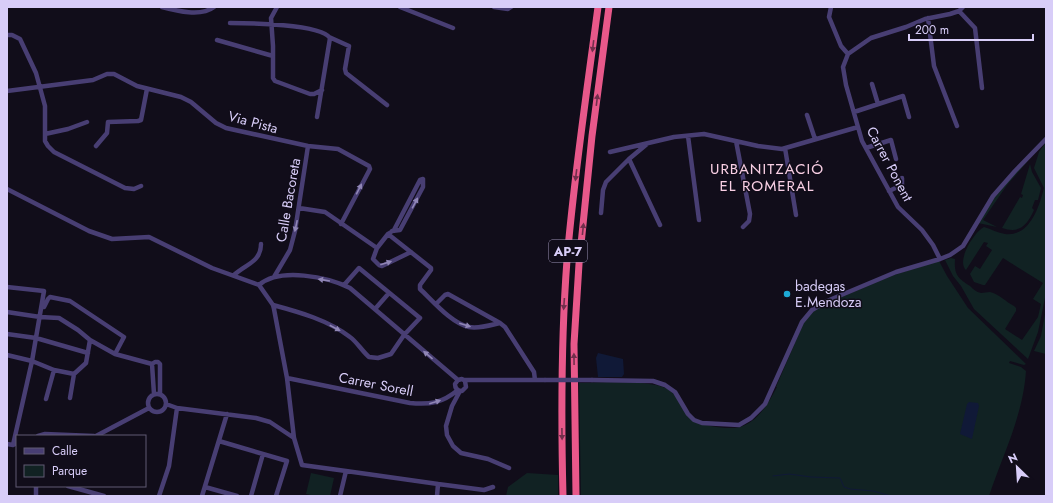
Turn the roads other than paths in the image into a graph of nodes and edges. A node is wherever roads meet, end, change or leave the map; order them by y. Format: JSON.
{"nodes":[{"id":1,"x":162,"y":7,"type":"edge"},
{"id":2,"x":214,"y":7,"type":"edge"},
{"id":3,"x":277,"y":7,"type":"edge"},
{"id":4,"x":400,"y":7,"type":"edge"},
{"id":5,"x":494,"y":7,"type":"edge"},
{"id":6,"x":511,"y":7,"type":"edge"},
{"id":7,"x":598,"y":7,"type":"edge"},
{"id":8,"x":609,"y":7,"type":"edge"},
{"id":9,"x":831,"y":7,"type":"edge"},
{"id":10,"x":963,"y":7,"type":"edge"},
{"id":11,"x":959,"y":11,"type":"junction"},
{"id":12,"x":928,"y":18,"type":"junction"},
{"id":13,"x":230,"y":23,"type":"dead end"},
{"id":14,"x":272,"y":24,"type":"junction"},
{"id":15,"x":453,"y":28,"type":"dead end"},
{"id":16,"x":7,"y":35,"type":"edge"},
{"id":17,"x":329,"y":37,"type":"junction"},
{"id":18,"x":217,"y":40,"type":"dead end"},
{"id":19,"x":848,"y":54,"type":"junction"},
{"id":20,"x":273,"y":56,"type":"junction"},
{"id":21,"x":872,"y":84,"type":"dead end"},
{"id":22,"x":41,"y":87,"type":"junction"},
{"id":23,"x":982,"y":88,"type":"dead end"},
{"id":24,"x":147,"y":89,"type":"junction"},
{"id":25,"x":322,"y":90,"type":"junction"},
{"id":26,"x":7,"y":91,"type":"edge"},
{"id":27,"x":878,"y":104,"type":"junction"},
{"id":28,"x":387,"y":105,"type":"dead end"},
{"id":29,"x":854,"y":112,"type":"junction"},
{"id":30,"x":807,"y":115,"type":"dead end"},
{"id":31,"x":908,"y":117,"type":"dead end"},
{"id":32,"x":317,"y":118,"type":"dead end"},
{"id":33,"x":87,"y":122,"type":"dead end"},
{"id":34,"x":957,"y":126,"type":"dead end"},
{"id":35,"x":858,"y":127,"type":"junction"},
{"id":36,"x":45,"y":134,"type":"junction"},
{"id":37,"x":688,"y":136,"type":"junction"},
{"id":38,"x":815,"y":139,"type":"junction"},
{"id":39,"x":1046,"y":139,"type":"edge"},
{"id":40,"x":736,"y":141,"type":"junction"},
{"id":41,"x":649,"y":143,"type":"junction"},
{"id":42,"x":96,"y":146,"type":"dead end"},
{"id":43,"x":308,"y":146,"type":"junction"},
{"id":44,"x":785,"y":148,"type":"junction"},
{"id":45,"x":866,"y":148,"type":"junction"},
{"id":46,"x":610,"y":152,"type":"dead end"},
{"id":47,"x":629,"y":159,"type":"junction"},
{"id":48,"x":896,"y":159,"type":"dead end"},
{"id":49,"x":902,"y":178,"type":"dead end"},
{"id":50,"x":141,"y":186,"type":"dead end"},
{"id":51,"x":7,"y":189,"type":"edge"},
{"id":52,"x":889,"y":190,"type":"junction"},
{"id":53,"x":299,"y":208,"type":"junction"},
{"id":54,"x":601,"y":213,"type":"dead end"},
{"id":55,"x":796,"y":215,"type":"dead end"},
{"id":56,"x":699,"y":220,"type":"dead end"},
{"id":57,"x":341,"y":224,"type":"junction"},
{"id":58,"x":660,"y":225,"type":"dead end"},
{"id":59,"x":743,"y":227,"type":"dead end"},
{"id":60,"x":393,"y":230,"type":"junction"},
{"id":61,"x":388,"y":234,"type":"junction"},
{"id":62,"x":261,"y":244,"type":"dead end"},
{"id":63,"x":377,"y":248,"type":"junction"},
{"id":64,"x":411,"y":252,"type":"junction"},
{"id":65,"x":940,"y":259,"type":"junction"},
{"id":66,"x":234,"y":275,"type":"junction"},
{"id":67,"x":274,"y":277,"type":"junction"},
{"id":68,"x":259,"y":285,"type":"junction"},
{"id":69,"x":344,"y":285,"type":"junction"},
{"id":70,"x":7,"y":287,"type":"edge"},
{"id":71,"x":389,"y":293,"type":"junction"},
{"id":72,"x":436,"y":304,"type":"junction"},
{"id":73,"x":273,"y":305,"type":"junction"},
{"id":74,"x":375,"y":309,"type":"junction"},
{"id":75,"x":7,"y":312,"type":"edge"},
{"id":76,"x":41,"y":314,"type":"junction"},
{"id":77,"x":490,"y":317,"type":"junction"},
{"id":78,"x":499,"y":322,"type":"junction"},
{"id":79,"x":489,"y":326,"type":"junction"},
{"id":80,"x":7,"y":334,"type":"edge"},
{"id":81,"x":404,"y":335,"type":"junction"},
{"id":82,"x":36,"y":338,"type":"junction"},
{"id":83,"x":90,"y":340,"type":"junction"},
{"id":84,"x":88,"y":353,"type":"junction"},
{"id":85,"x":115,"y":354,"type":"junction"},
{"id":86,"x":7,"y":355,"type":"edge"},
{"id":87,"x":32,"y":361,"type":"junction"},
{"id":88,"x":152,"y":364,"type":"junction"},
{"id":89,"x":54,"y":370,"type":"junction"},
{"id":90,"x":74,"y":374,"type":"junction"},
{"id":91,"x":287,"y":378,"type":"junction"},
{"id":92,"x":461,"y":380,"type":"junction"},
{"id":93,"x":478,"y":380,"type":"junction"},
{"id":94,"x":535,"y":380,"type":"junction"},
{"id":95,"x":466,"y":387,"type":"junction"},
{"id":96,"x":459,"y":390,"type":"junction"},
{"id":97,"x":154,"y":394,"type":"junction"},
{"id":98,"x":160,"y":394,"type":"junction"},
{"id":99,"x":70,"y":398,"type":"dead end"},
{"id":100,"x":46,"y":399,"type":"dead end"},
{"id":101,"x":166,"y":404,"type":"junction"},
{"id":102,"x":149,"y":408,"type":"junction"},
{"id":103,"x":177,"y":408,"type":"junction"},
{"id":104,"x":227,"y":414,"type":"junction"},
{"id":105,"x":17,"y":435,"type":"edge"},
{"id":106,"x":97,"y":435,"type":"edge"},
{"id":107,"x":294,"y":438,"type":"junction"},
{"id":108,"x":219,"y":441,"type":"junction"},
{"id":109,"x":7,"y":444,"type":"edge"},
{"id":110,"x":15,"y":444,"type":"edge"},
{"id":111,"x":263,"y":454,"type":"junction"},
{"id":112,"x":509,"y":468,"type":"dead end"},
{"id":113,"x":346,"y":471,"type":"junction"},
{"id":114,"x":438,"y":484,"type":"junction"},
{"id":115,"x":72,"y":487,"type":"edge"},
{"id":116,"x":205,"y":487,"type":"junction"},
{"id":117,"x":493,"y":488,"type":"dead end"},
{"id":118,"x":104,"y":496,"type":"edge"},
{"id":119,"x":159,"y":496,"type":"edge"},
{"id":120,"x":202,"y":496,"type":"edge"},
{"id":121,"x":235,"y":496,"type":"edge"},
{"id":122,"x":250,"y":496,"type":"edge"},
{"id":123,"x":276,"y":496,"type":"edge"},
{"id":124,"x":340,"y":496,"type":"edge"},
{"id":125,"x":437,"y":496,"type":"edge"},
{"id":126,"x":564,"y":496,"type":"edge"},
{"id":127,"x":576,"y":496,"type":"edge"}],
"edges":[{"from":1,"to":2,"type":"street"},
{"from":3,"to":14,"type":"street"},
{"from":4,"to":15,"type":"street"},
{"from":5,"to":6,"type":"street"},
{"from":7,"to":126,"type":"highway","number":"AP-7","one_way":true},
{"from":127,"to":8,"type":"highway","number":"AP-7","one_way":true},
{"from":9,"to":19,"type":"street"},
{"from":10,"to":11,"type":"street"},
{"from":11,"to":12,"type":"street"},
{"from":11,"to":23,"type":"street"},
{"from":12,"to":19,"type":"street"},
{"from":12,"to":34,"type":"street"},
{"from":13,"to":14,"type":"street"},
{"from":14,"to":17,"type":"street"},
{"from":14,"to":20,"type":"street"},
{"from":16,"to":22,"type":"street"},
{"from":17,"to":25,"type":"street"},
{"from":17,"to":28,"type":"street"},
{"from":18,"to":20,"type":"street"},
{"from":19,"to":29,"type":"street"},
{"from":20,"to":25,"type":"street"},
{"from":21,"to":27,"type":"street"},
{"from":22,"to":24,"type":"street","name":"Via Pista"},
{"from":22,"to":26,"type":"street","name":"Via Pista"},
{"from":22,"to":36,"type":"street"},
{"from":24,"to":42,"type":"street"},
{"from":24,"to":43,"type":"street","name":"Via Pista"},
{"from":25,"to":32,"type":"street"},
{"from":27,"to":29,"type":"street"},
{"from":27,"to":31,"type":"street"},
{"from":29,"to":35,"type":"street"},
{"from":30,"to":38,"type":"street"},
{"from":33,"to":36,"type":"street"},
{"from":35,"to":38,"type":"street","name":"Carrer Ponent"},
{"from":35,"to":45,"type":"street","name":"Carrer Ponent"},
{"from":36,"to":50,"type":"street"},
{"from":37,"to":40,"type":"street","name":"Carrer Ponent"},
{"from":37,"to":41,"type":"street","name":"Carrer Ponent"},
{"from":37,"to":56,"type":"street"},
{"from":38,"to":44,"type":"street","name":"Carrer Ponent"},
{"from":39,"to":65,"type":"street"},
{"from":40,"to":44,"type":"street","name":"Carrer Ponent"},
{"from":40,"to":59,"type":"street"},
{"from":41,"to":46,"type":"street","name":"Carrer Ponent"},
{"from":41,"to":47,"type":"street"},
{"from":43,"to":53,"type":"street","name":"Calle Bacoreta"},
{"from":57,"to":43,"type":"street","name":"Via Pista","one_way":true},
{"from":44,"to":55,"type":"street"},
{"from":45,"to":48,"type":"street"},
{"from":45,"to":52,"type":"street","name":"Carrer Ponent"},
{"from":47,"to":54,"type":"street"},
{"from":47,"to":58,"type":"street"},
{"from":49,"to":52,"type":"street"},
{"from":51,"to":66,"type":"street"},
{"from":52,"to":65,"type":"street","name":"Carrer Ponent"},
{"from":53,"to":57,"type":"street"},
{"from":53,"to":67,"type":"street","name":"Calle Bacoreta","one_way":true},
{"from":57,"to":63,"type":"street"},
{"from":60,"to":60,"type":"street","one_way":true},
{"from":60,"to":61,"type":"street"},
{"from":61,"to":63,"type":"street"},
{"from":61,"to":64,"type":"street"},
{"from":62,"to":66,"type":"street"},
{"from":63,"to":64,"type":"street","one_way":true},
{"from":64,"to":72,"type":"street"},
{"from":65,"to":94,"type":"street","bridge":true},
{"from":66,"to":68,"type":"street"},
{"from":67,"to":68,"type":"street"},
{"from":69,"to":67,"type":"street","one_way":true},
{"from":68,"to":73,"type":"street"},
{"from":69,"to":71,"type":"street"},
{"from":69,"to":74,"type":"street"},
{"from":70,"to":76,"type":"street"},
{"from":71,"to":74,"type":"street"},
{"from":71,"to":81,"type":"street"},
{"from":72,"to":77,"type":"street"},
{"from":72,"to":79,"type":"street","one_way":true},
{"from":73,"to":81,"type":"street","one_way":true},
{"from":73,"to":91,"type":"street"},
{"from":74,"to":81,"type":"street"},
{"from":75,"to":76,"type":"street"},
{"from":76,"to":82,"type":"street"},
{"from":76,"to":83,"type":"street"},
{"from":76,"to":85,"type":"street"},
{"from":77,"to":78,"type":"street"},
{"from":77,"to":79,"type":"street"},
{"from":78,"to":79,"type":"street"},
{"from":78,"to":94,"type":"street"},
{"from":80,"to":82,"type":"street"},
{"from":92,"to":81,"type":"street","one_way":true},
{"from":82,"to":84,"type":"street"},
{"from":82,"to":87,"type":"street"},
{"from":83,"to":84,"type":"street"},
{"from":83,"to":85,"type":"street"},
{"from":84,"to":90,"type":"street"},
{"from":85,"to":88,"type":"street"},
{"from":86,"to":87,"type":"street"},
{"from":87,"to":89,"type":"street"},
{"from":87,"to":105,"type":"street"},
{"from":88,"to":97,"type":"street"},
{"from":88,"to":98,"type":"street"},
{"from":89,"to":90,"type":"street"},
{"from":89,"to":100,"type":"street"},
{"from":90,"to":99,"type":"street"},
{"from":91,"to":96,"type":"street","name":"Carrer Sorell","one_way":true},
{"from":91,"to":107,"type":"street"},
{"from":92,"to":93,"type":"street"},
{"from":92,"to":95,"type":"street"},
{"from":92,"to":96,"type":"street"},
{"from":93,"to":94,"type":"street"},
{"from":93,"to":95,"type":"street"},
{"from":95,"to":96,"type":"street"},
{"from":96,"to":112,"type":"street"},
{"from":97,"to":98,"type":"street"},
{"from":97,"to":102,"type":"street"},
{"from":98,"to":101,"type":"street"},
{"from":101,"to":102,"type":"street"},
{"from":101,"to":103,"type":"street"},
{"from":102,"to":106,"type":"street"},
{"from":103,"to":104,"type":"street"},
{"from":103,"to":119,"type":"street"},
{"from":104,"to":107,"type":"street"},
{"from":104,"to":108,"type":"street"},
{"from":107,"to":113,"type":"street"},
{"from":108,"to":111,"type":"street"},
{"from":108,"to":116,"type":"street"},
{"from":109,"to":110,"type":"street"},
{"from":111,"to":122,"type":"street"},
{"from":111,"to":123,"type":"street"},
{"from":113,"to":114,"type":"street"},
{"from":113,"to":124,"type":"street"},
{"from":114,"to":117,"type":"street"},
{"from":114,"to":125,"type":"street"},
{"from":115,"to":118,"type":"street"},
{"from":116,"to":120,"type":"street"},
{"from":116,"to":121,"type":"street"}]}
